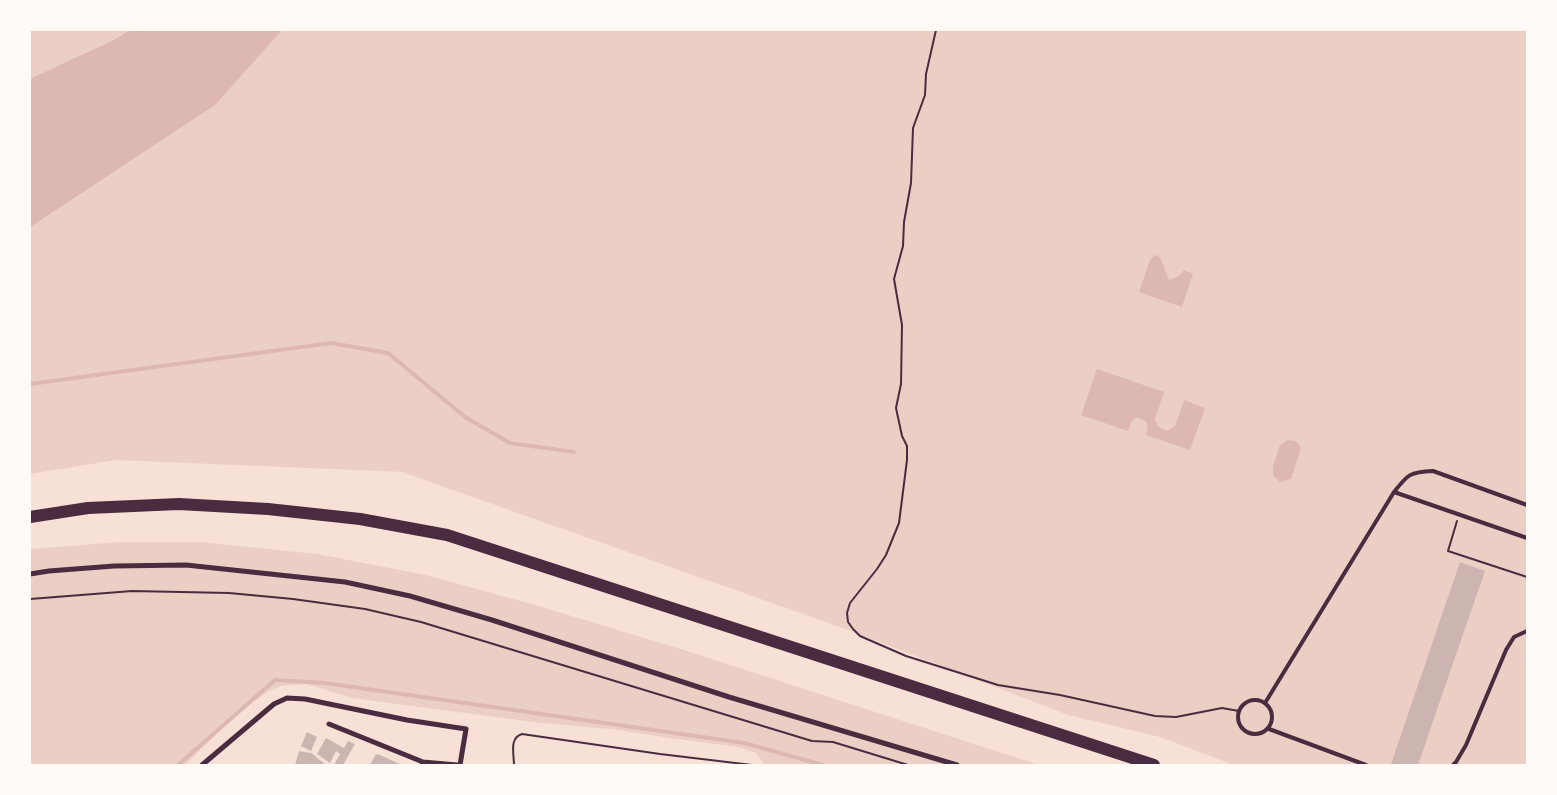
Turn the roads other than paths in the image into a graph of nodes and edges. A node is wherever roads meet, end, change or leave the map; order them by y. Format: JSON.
{"nodes":[{"id":1,"x":1394,"y":492,"type":"junction"},
{"id":2,"x":1527,"y":505,"type":"edge"},
{"id":3,"x":30,"y":517,"type":"edge"},
{"id":4,"x":1527,"y":538,"type":"edge"},
{"id":5,"x":30,"y":574,"type":"edge"},
{"id":6,"x":1527,"y":630,"type":"edge"},
{"id":7,"x":1265,"y":703,"type":"junction"},
{"id":8,"x":329,"y":724,"type":"dead end"},
{"id":9,"x":1269,"y":729,"type":"junction"},
{"id":10,"x":422,"y":763,"type":"edge"},
{"id":11,"x":202,"y":765,"type":"edge"},
{"id":12,"x":458,"y":765,"type":"edge"},
{"id":13,"x":957,"y":765,"type":"edge"},
{"id":14,"x":1154,"y":765,"type":"edge"},
{"id":15,"x":1366,"y":765,"type":"edge"},
{"id":16,"x":1453,"y":765,"type":"edge"}],
"edges":[{"from":1,"to":2,"type":"lane"},
{"from":1,"to":4,"type":"lane"},
{"from":1,"to":7,"type":"lane"},
{"from":3,"to":14,"type":"highway"},
{"from":5,"to":13,"type":"street"},
{"from":6,"to":16,"type":"lane"},
{"from":7,"to":9,"type":"lane"},
{"from":7,"to":9,"type":"lane"},
{"from":8,"to":10,"type":"street"},
{"from":9,"to":15,"type":"lane"},
{"from":10,"to":12,"type":"street"},
{"from":11,"to":12,"type":"street"}]}
